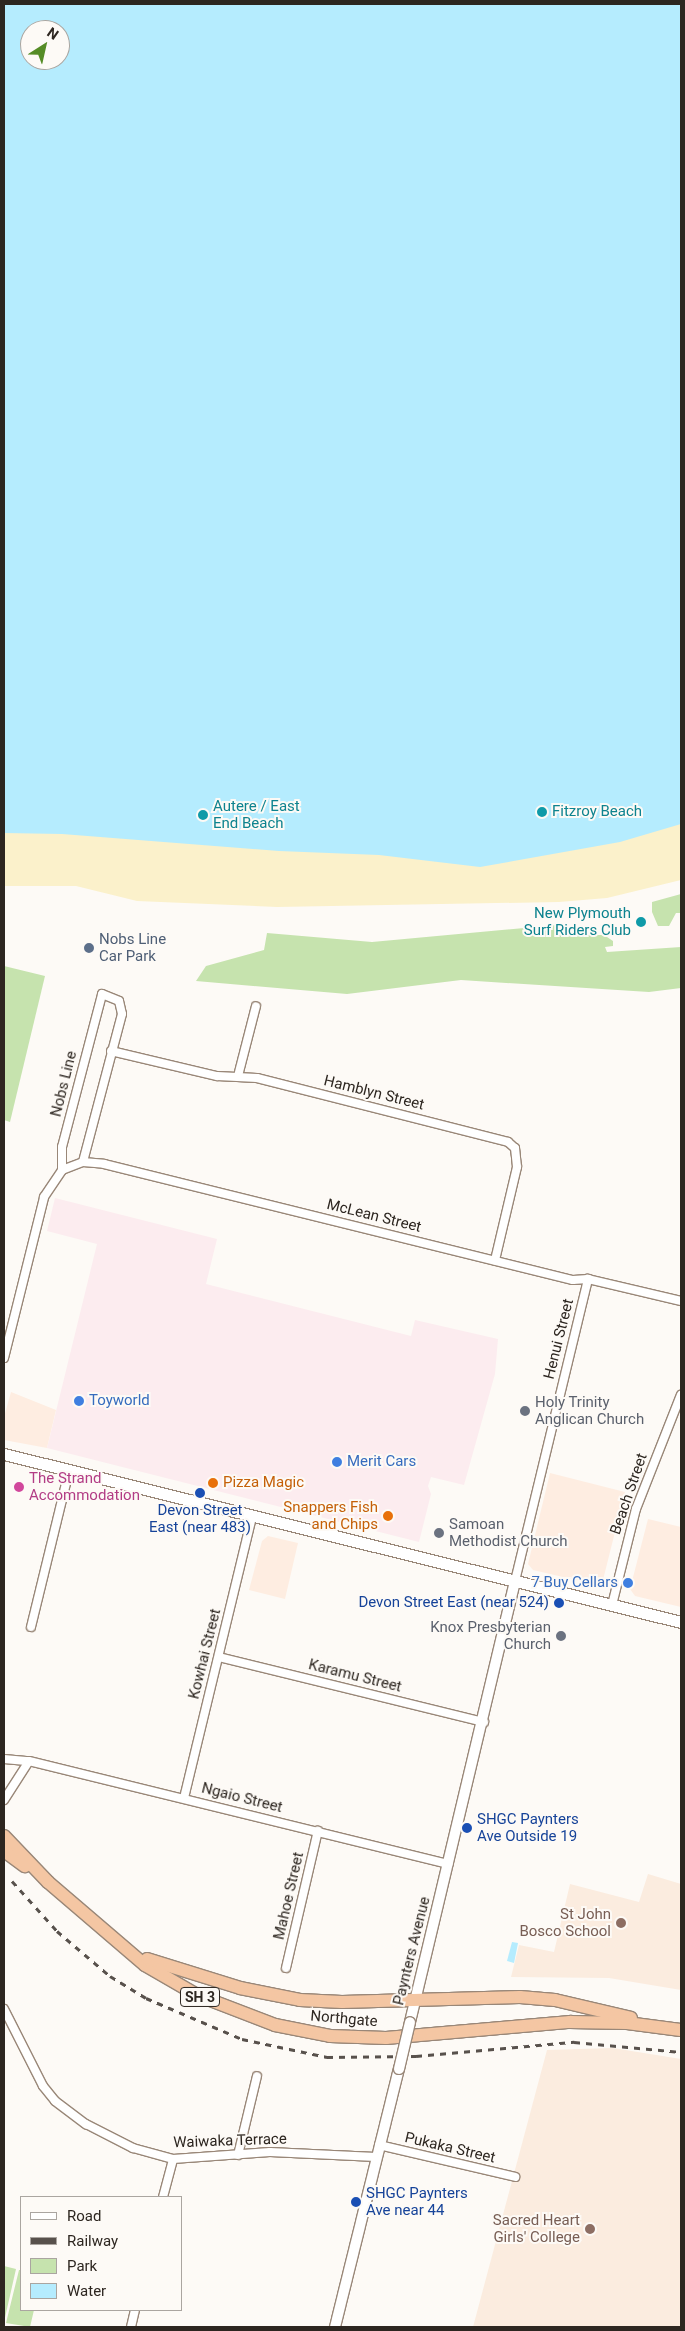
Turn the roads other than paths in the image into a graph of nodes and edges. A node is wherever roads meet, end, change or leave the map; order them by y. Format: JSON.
{"nodes":[{"id":1,"x":256,"y":1006,"type":"dead end"},
{"id":2,"x":111,"y":1051,"type":"junction"},
{"id":3,"x":238,"y":1076,"type":"junction"},
{"id":4,"x":83,"y":1162,"type":"junction"},
{"id":5,"x":62,"y":1170,"type":"junction"},
{"id":6,"x":495,"y":1260,"type":"junction"},
{"id":7,"x":588,"y":1279,"type":"junction"},
{"id":8,"x":681,"y":1301,"type":"edge"},
{"id":9,"x":4,"y":1358,"type":"edge"},
{"id":10,"x":681,"y":1395,"type":"edge"},
{"id":11,"x":4,"y":1454,"type":"edge"},
{"id":12,"x":68,"y":1470,"type":"junction"},
{"id":13,"x":252,"y":1516,"type":"junction"},
{"id":14,"x":515,"y":1581,"type":"junction"},
{"id":15,"x":612,"y":1605,"type":"junction"},
{"id":16,"x":681,"y":1622,"type":"edge"},
{"id":17,"x":31,"y":1628,"type":"dead end"},
{"id":18,"x":219,"y":1657,"type":"junction"},
{"id":19,"x":484,"y":1722,"type":"junction"},
{"id":20,"x":4,"y":1760,"type":"edge"},
{"id":21,"x":29,"y":1761,"type":"junction"},
{"id":22,"x":4,"y":1796,"type":"edge"},
{"id":23,"x":184,"y":1798,"type":"junction"},
{"id":24,"x":318,"y":1831,"type":"junction"},
{"id":25,"x":4,"y":1836,"type":"edge"},
{"id":26,"x":4,"y":1851,"type":"edge"},
{"id":27,"x":449,"y":1864,"type":"junction"},
{"id":28,"x":48,"y":1882,"type":"junction"},
{"id":29,"x":121,"y":1946,"type":"junction"},
{"id":30,"x":286,"y":1968,"type":"dead end"},
{"id":31,"x":416,"y":1998,"type":"junction"},
{"id":32,"x":4,"y":2009,"type":"edge"},
{"id":33,"x":656,"y":2026,"type":"junction"},
{"id":34,"x":681,"y":2030,"type":"edge"},
{"id":35,"x":257,"y":2076,"type":"dead end"},
{"id":36,"x":379,"y":2145,"type":"junction"},
{"id":37,"x":238,"y":2155,"type":"junction"},
{"id":38,"x":376,"y":2157,"type":"junction"},
{"id":39,"x":173,"y":2159,"type":"junction"},
{"id":40,"x":515,"y":2177,"type":"dead end"},
{"id":41,"x":163,"y":2196,"type":"edge"},
{"id":42,"x":136,"y":2311,"type":"edge"},
{"id":43,"x":131,"y":2327,"type":"edge"},
{"id":44,"x":335,"y":2327,"type":"edge"}],
"edges":[{"from":1,"to":3,"type":"street"},
{"from":2,"to":3,"type":"street","name":"Hamblyn Street"},
{"from":2,"to":4,"type":"street","name":"Nobs Line"},
{"from":2,"to":5,"type":"street","name":"Nobs Line"},
{"from":3,"to":6,"type":"street","name":"Hamblyn Street"},
{"from":4,"to":5,"type":"street","name":"McLean Street"},
{"from":4,"to":6,"type":"street","name":"McLean Street"},
{"from":5,"to":9,"type":"street"},
{"from":6,"to":7,"type":"street","name":"McLean Street"},
{"from":7,"to":8,"type":"street","name":"McLean Street"},
{"from":7,"to":14,"type":"street","name":"Henui Street"},
{"from":10,"to":15,"type":"street","name":"Beach Street"},
{"from":11,"to":12,"type":"main road"},
{"from":12,"to":13,"type":"main road"},
{"from":12,"to":17,"type":"street"},
{"from":13,"to":14,"type":"main road"},
{"from":13,"to":18,"type":"street","name":"Kowhai Street"},
{"from":14,"to":15,"type":"main road"},
{"from":14,"to":19,"type":"street","name":"Paynters Avenue"},
{"from":15,"to":16,"type":"main road"},
{"from":18,"to":19,"type":"street","name":"Karamu Street"},
{"from":18,"to":23,"type":"street","name":"Kowhai Street"},
{"from":19,"to":27,"type":"street","name":"Paynters Avenue"},
{"from":20,"to":21,"type":"street","name":"Ngaio Street"},
{"from":21,"to":22,"type":"street"},
{"from":21,"to":23,"type":"street","name":"Ngaio Street"},
{"from":23,"to":24,"type":"street","name":"Ngaio Street"},
{"from":24,"to":27,"type":"street","name":"Ngaio Street"},
{"from":24,"to":30,"type":"street","name":"Mahoe Street"},
{"from":25,"to":28,"type":"highway","name":"Northgate","number":"SH 3"},
{"from":26,"to":28,"type":"highway","name":"Northgate","number":"SH 3"},
{"from":27,"to":31,"type":"street","name":"Paynters Avenue"},
{"from":28,"to":29,"type":"highway","name":"Northgate","number":"SH 3"},
{"from":29,"to":31,"type":"highway"},
{"from":29,"to":33,"type":"highway","name":"Northgate","number":"SH 3"},
{"from":31,"to":33,"type":"highway"},
{"from":31,"to":36,"type":"street","name":"Paynters Avenue","bridge":true},
{"from":32,"to":39,"type":"street","name":"Waiwaka Terrace"},
{"from":33,"to":34,"type":"highway","name":"Northgate","number":"SH 3"},
{"from":35,"to":37,"type":"street"},
{"from":36,"to":38,"type":"street","name":"Paynters Avenue"},
{"from":36,"to":40,"type":"street","name":"Pukaka Street"},
{"from":37,"to":38,"type":"street","name":"Waiwaka Terrace"},
{"from":37,"to":39,"type":"street","name":"Waiwaka Terrace"},
{"from":38,"to":44,"type":"street","name":"Paynters Avenue"},
{"from":39,"to":41,"type":"street"},
{"from":42,"to":43,"type":"street"}]}
